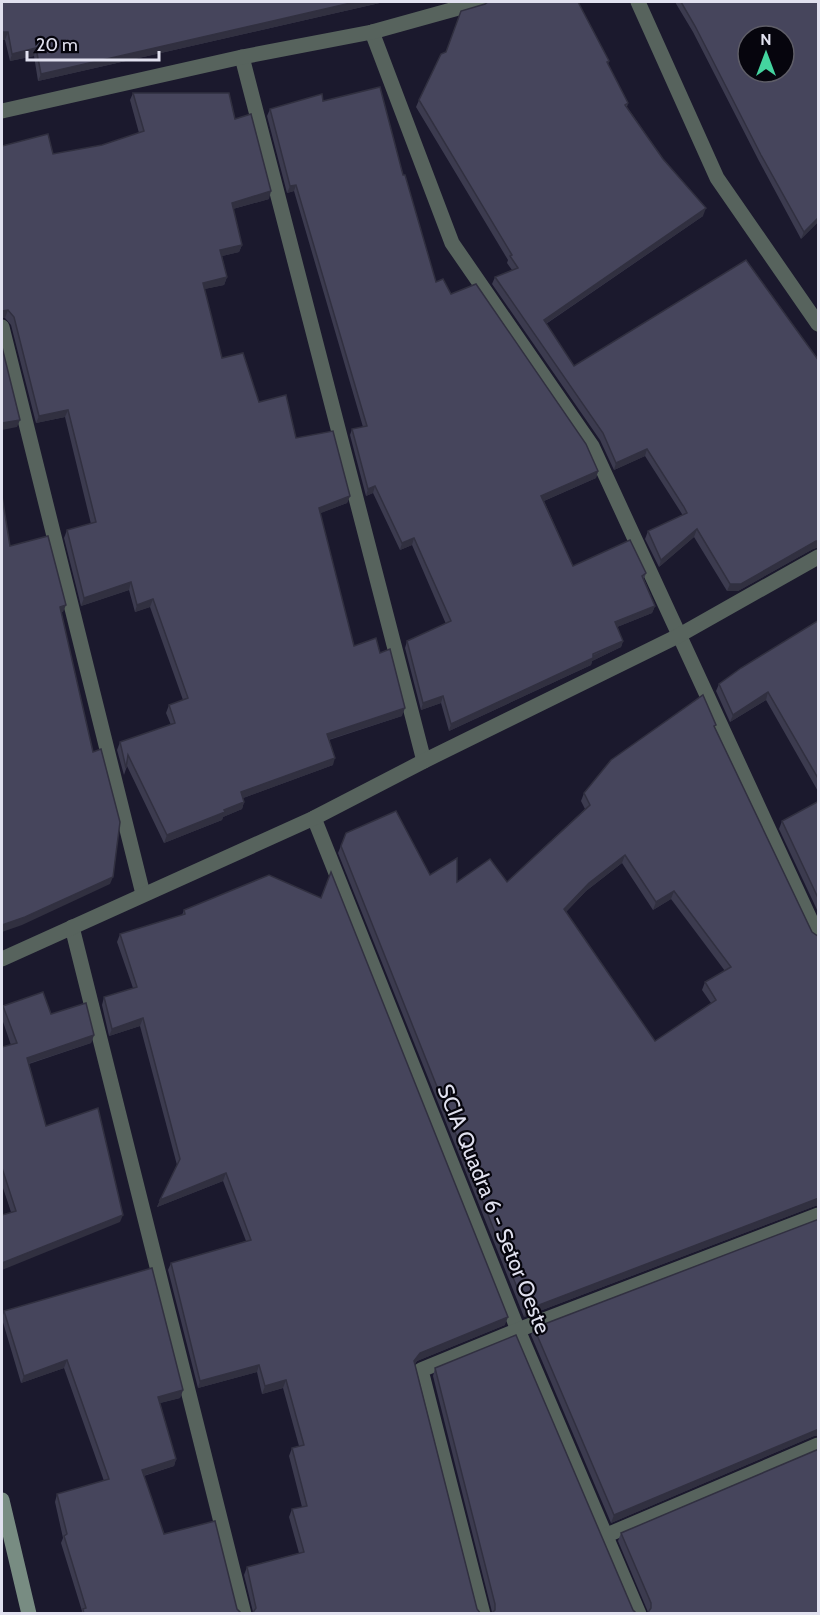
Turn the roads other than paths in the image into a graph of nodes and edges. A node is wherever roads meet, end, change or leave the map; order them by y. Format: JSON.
{"nodes":[{"id":1,"x":480,"y":2,"type":"edge"},
{"id":2,"x":638,"y":2,"type":"edge"},
{"id":3,"x":372,"y":32,"type":"junction"},
{"id":4,"x":242,"y":57,"type":"junction"},
{"id":5,"x":2,"y":111,"type":"edge"},
{"id":6,"x":819,"y":324,"type":"edge"},
{"id":7,"x":2,"y":327,"type":"edge"},
{"id":8,"x":819,"y":557,"type":"edge"},
{"id":9,"x":678,"y":636,"type":"junction"},
{"id":10,"x":424,"y":761,"type":"junction"},
{"id":11,"x":314,"y":818,"type":"junction"},
{"id":12,"x":143,"y":894,"type":"junction"},
{"id":13,"x":72,"y":927,"type":"junction"},
{"id":14,"x":819,"y":936,"type":"edge"},
{"id":15,"x":2,"y":959,"type":"edge"},
{"id":16,"x":819,"y":1215,"type":"edge"},
{"id":17,"x":518,"y":1330,"type":"junction"},
{"id":18,"x":819,"y":1444,"type":"edge"},
{"id":19,"x":2,"y":1500,"type":"edge"},
{"id":20,"x":607,"y":1535,"type":"junction"},
{"id":21,"x":29,"y":1614,"type":"edge"},
{"id":22,"x":244,"y":1614,"type":"edge"},
{"id":23,"x":483,"y":1614,"type":"edge"},
{"id":24,"x":639,"y":1614,"type":"edge"}],
"edges":[{"from":1,"to":3,"type":"street"},
{"from":2,"to":6,"type":"street"},
{"from":3,"to":4,"type":"street"},
{"from":3,"to":9,"type":"street"},
{"from":4,"to":5,"type":"street"},
{"from":4,"to":10,"type":"street"},
{"from":7,"to":12,"type":"street"},
{"from":8,"to":9,"type":"street"},
{"from":9,"to":10,"type":"street"},
{"from":9,"to":14,"type":"street"},
{"from":10,"to":11,"type":"street"},
{"from":11,"to":12,"type":"street"},
{"from":11,"to":17,"type":"street","name":"SCIA Quadra 6 - Setor Oeste"},
{"from":12,"to":13,"type":"street"},
{"from":13,"to":15,"type":"street"},
{"from":13,"to":22,"type":"street"},
{"from":16,"to":17,"type":"street"},
{"from":17,"to":20,"type":"street","name":"SCIA Quadra 6 - Setor Oeste"},
{"from":17,"to":23,"type":"street"},
{"from":18,"to":20,"type":"street"},
{"from":19,"to":21,"type":"street"},
{"from":20,"to":24,"type":"street","name":"SCIA Quadra 6 - Setor Oeste"}]}
